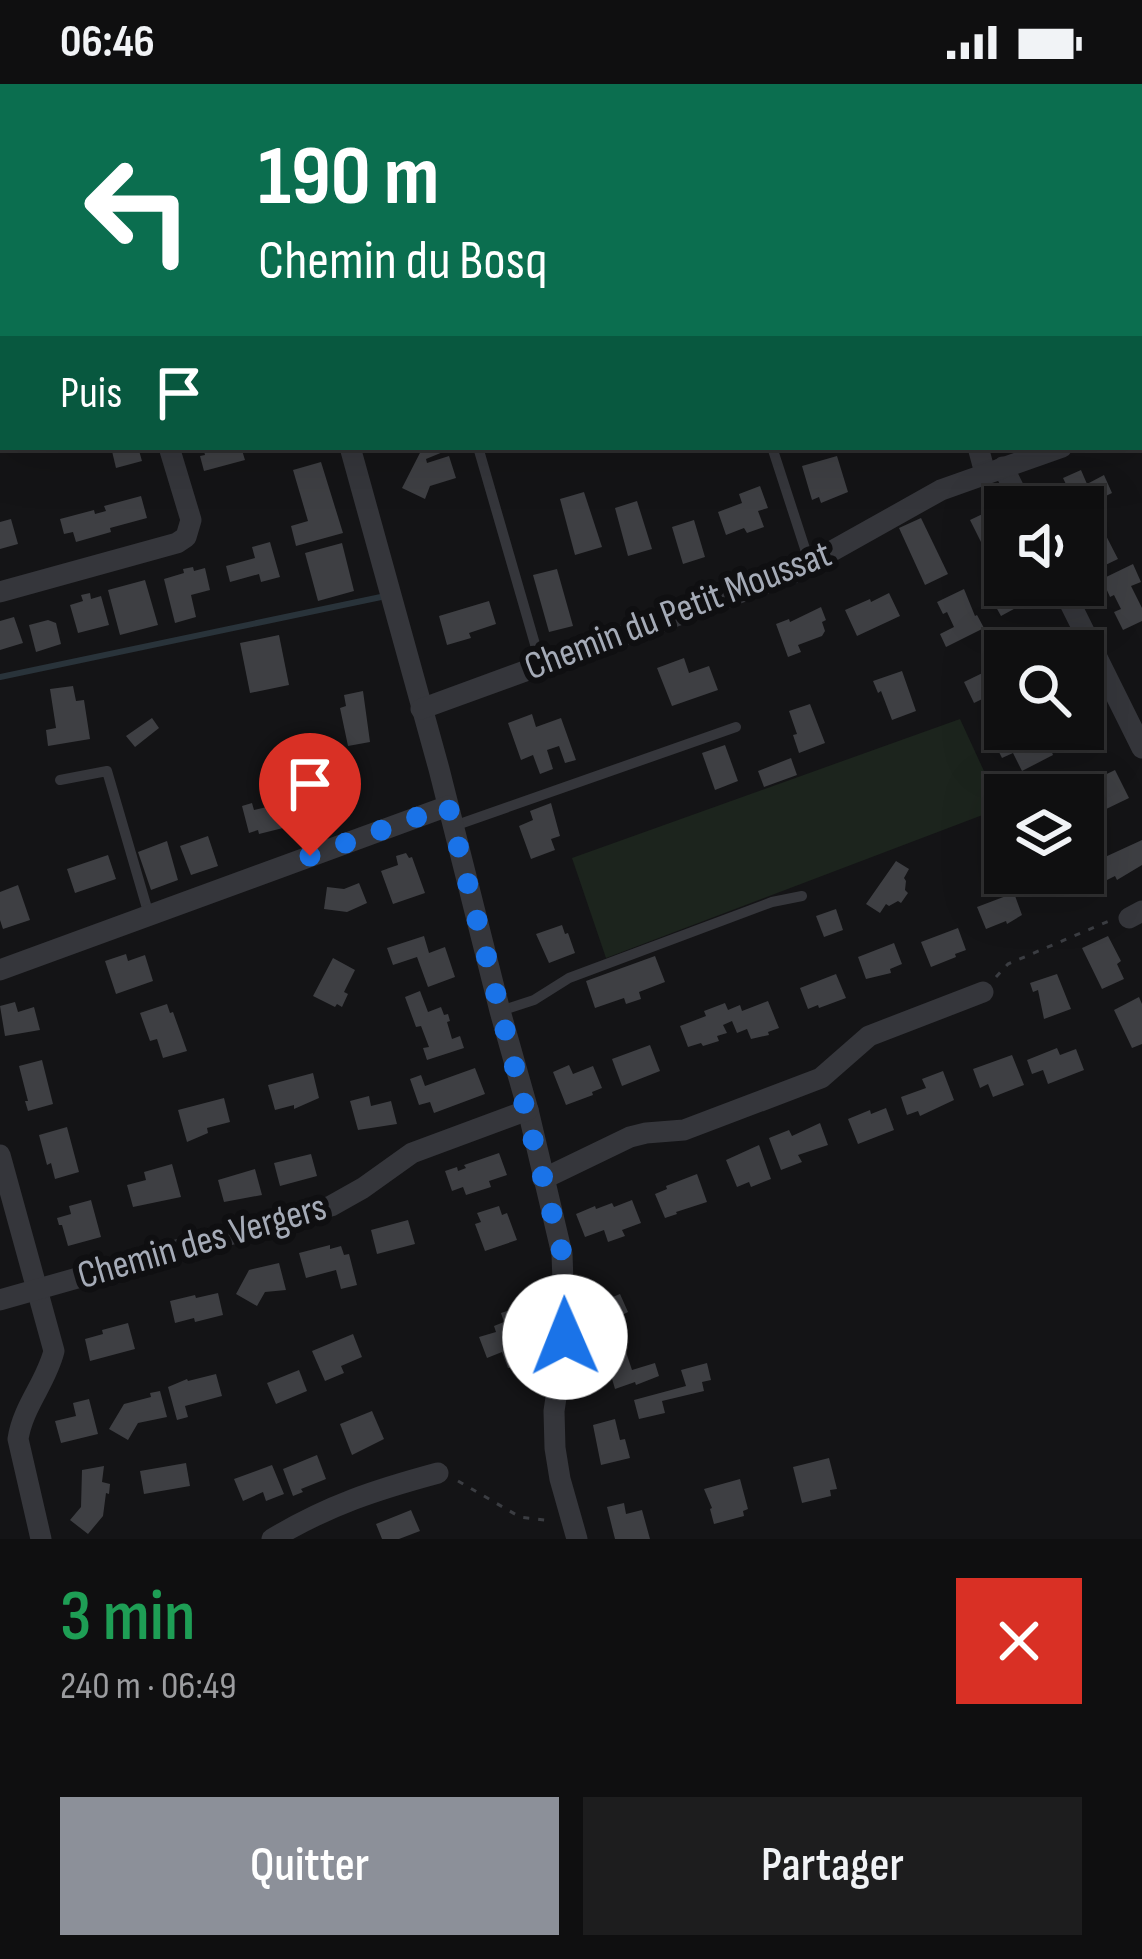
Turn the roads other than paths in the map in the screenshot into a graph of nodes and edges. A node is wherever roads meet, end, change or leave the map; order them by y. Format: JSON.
{"nodes":[{"id":1,"x":171,"y":450,"type":"edge"},
{"id":2,"x":351,"y":450,"type":"edge"},
{"id":3,"x":479,"y":450,"type":"edge"},
{"id":4,"x":773,"y":450,"type":"edge"},
{"id":5,"x":980,"y":450,"type":"edge"},
{"id":6,"x":1053,"y":450,"type":"edge"},
{"id":7,"x":994,"y":470,"type":"junction"},
{"id":8,"x":1007,"y":486,"type":"edge"},
{"id":9,"x":811,"y":565,"type":"junction"},
{"id":10,"x":0,"y":592,"type":"edge"},
{"id":11,"x":1071,"y":606,"type":"edge"},
{"id":12,"x":542,"y":665,"type":"junction"},
{"id":13,"x":421,"y":709,"type":"junction"},
{"id":14,"x":736,"y":727,"type":"dead end"},
{"id":15,"x":1142,"y":748,"type":"edge"},
{"id":16,"x":60,"y":780,"type":"dead end"},
{"id":17,"x":451,"y":816,"type":"junction"},
{"id":18,"x":802,"y":896,"type":"dead end"},
{"id":19,"x":149,"y":915,"type":"junction"},
{"id":20,"x":0,"y":970,"type":"edge"},
{"id":21,"x":982,"y":992,"type":"road end"},
{"id":22,"x":500,"y":1011,"type":"junction"},
{"id":23,"x":528,"y":1110,"type":"junction"},
{"id":24,"x":0,"y":1155,"type":"edge"},
{"id":25,"x":543,"y":1179,"type":"junction"},
{"id":26,"x":37,"y":1290,"type":"junction"},
{"id":27,"x":0,"y":1300,"type":"edge"},
{"id":28,"x":438,"y":1473,"type":"road end"},
{"id":29,"x":574,"y":1530,"type":"edge"},
{"id":30,"x":41,"y":1539,"type":"edge"},
{"id":31,"x":272,"y":1539,"type":"edge"}],
"edges":[{"from":1,"to":10,"type":"street"},
{"from":2,"to":13,"type":"street"},
{"from":3,"to":12,"type":"lane"},
{"from":4,"to":9,"type":"lane"},
{"from":5,"to":7,"type":"street"},
{"from":6,"to":7,"type":"street","name":"Chemin du Petit Moussat"},
{"from":7,"to":8,"type":"street"},
{"from":7,"to":9,"type":"street","name":"Chemin du Petit Moussat"},
{"from":9,"to":12,"type":"street","name":"Chemin du Petit Moussat"},
{"from":11,"to":15,"type":"street"},
{"from":12,"to":13,"type":"street","name":"Chemin du Petit Moussat"},
{"from":13,"to":17,"type":"street"},
{"from":14,"to":17,"type":"lane"},
{"from":16,"to":19,"type":"lane"},
{"from":17,"to":19,"type":"street"},
{"from":17,"to":22,"type":"street"},
{"from":18,"to":22,"type":"lane"},
{"from":19,"to":20,"type":"street"},
{"from":21,"to":25,"type":"street"},
{"from":22,"to":23,"type":"street"},
{"from":23,"to":25,"type":"street"},
{"from":23,"to":26,"type":"street","name":"Chemin des Vergers"},
{"from":24,"to":26,"type":"street"},
{"from":25,"to":29,"type":"street"},
{"from":26,"to":27,"type":"street","name":"Chemin des Vergers"},
{"from":26,"to":30,"type":"street"},
{"from":28,"to":31,"type":"street"}]}
